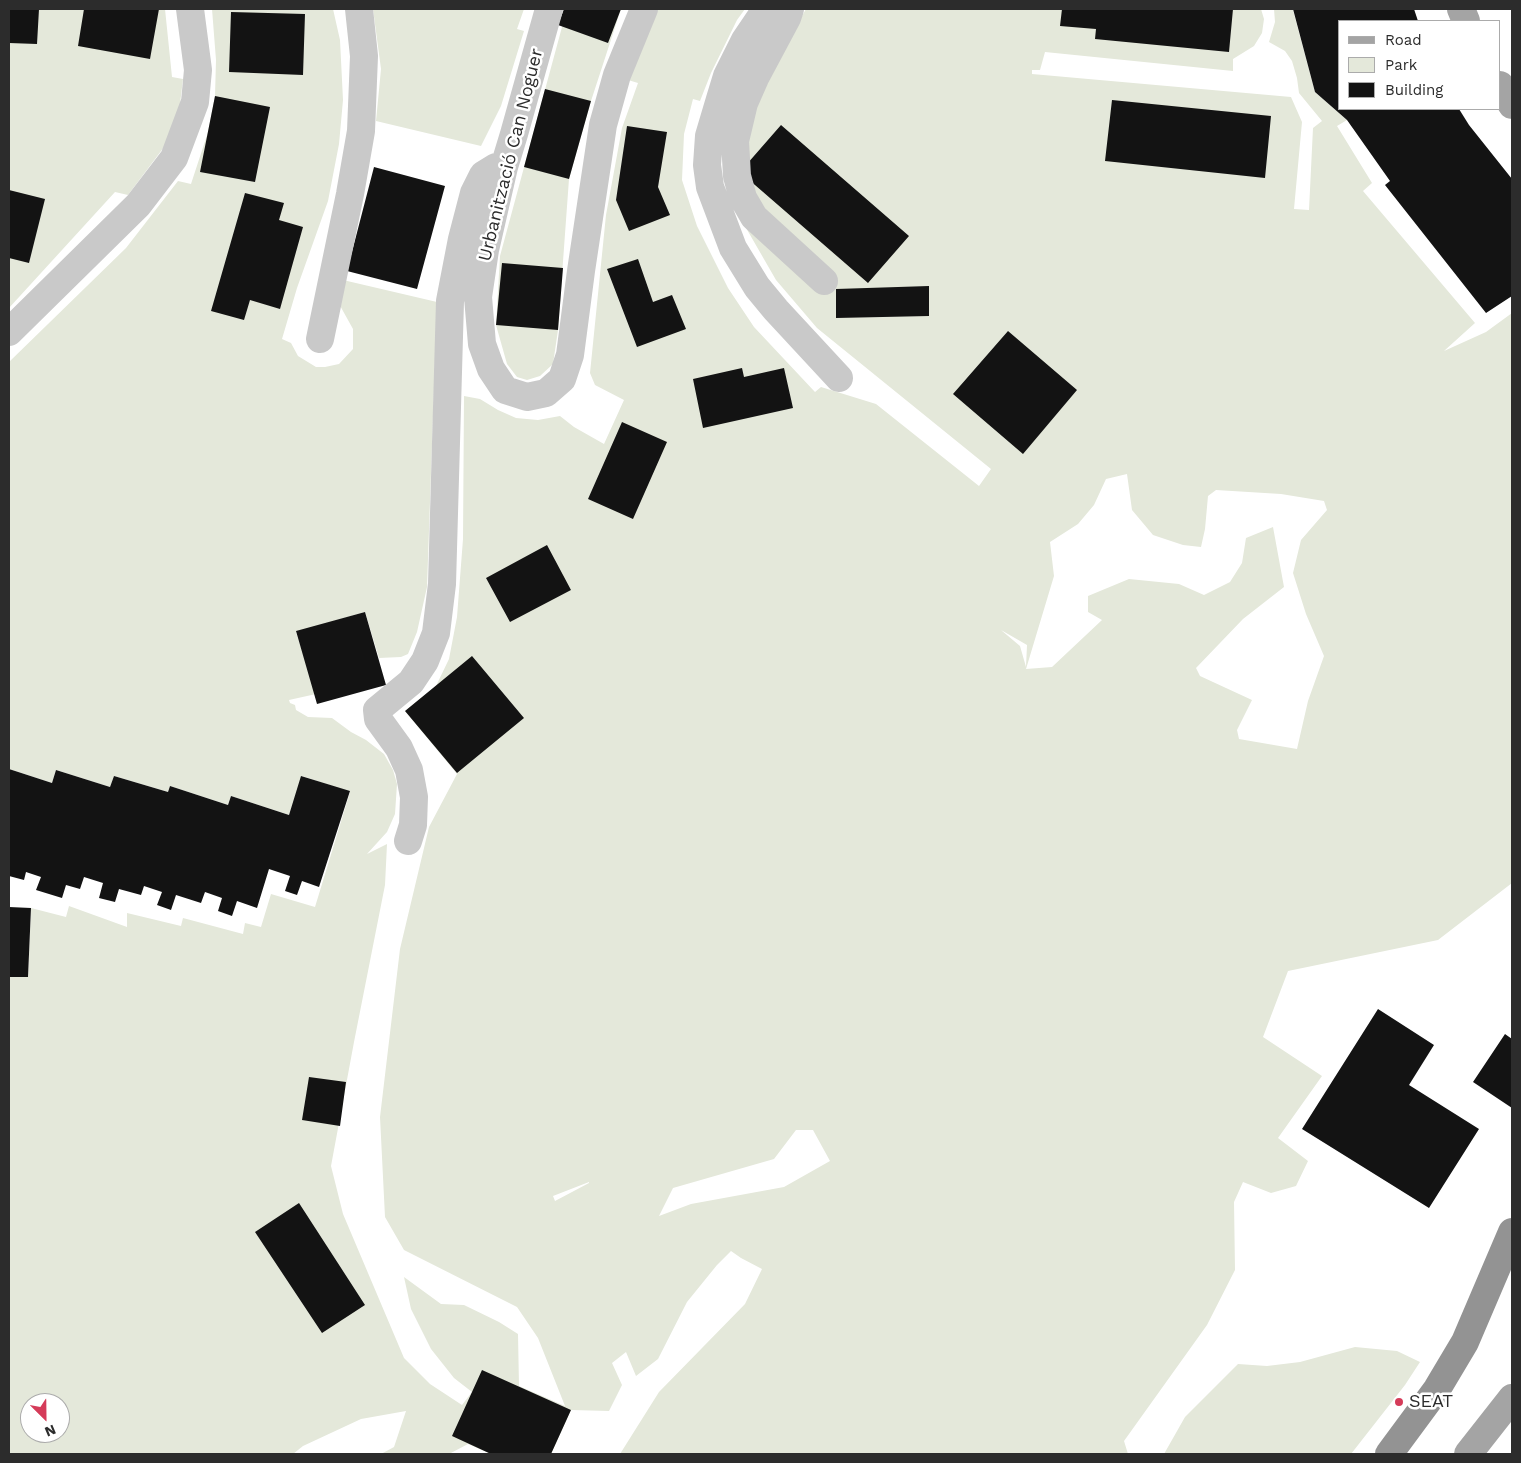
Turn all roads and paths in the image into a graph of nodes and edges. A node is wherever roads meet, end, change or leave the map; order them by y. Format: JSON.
{"nodes":[{"id":1,"x":190,"y":9,"type":"edge"},
{"id":2,"x":360,"y":9,"type":"edge"},
{"id":3,"x":549,"y":9,"type":"edge"},
{"id":4,"x":644,"y":9,"type":"edge"},
{"id":5,"x":766,"y":9,"type":"edge"},
{"id":6,"x":790,"y":9,"type":"edge"},
{"id":7,"x":1501,"y":87,"type":"edge"},
{"id":8,"x":1512,"y":105,"type":"edge"},
{"id":9,"x":504,"y":167,"type":"junction"},
{"id":10,"x":824,"y":281,"type":"dead end"},
{"id":11,"x":9,"y":332,"type":"edge"},
{"id":12,"x":320,"y":338,"type":"dead end"},
{"id":13,"x":839,"y":378,"type":"dead end"},
{"id":14,"x":408,"y":841,"type":"dead end"},
{"id":15,"x":1512,"y":1232,"type":"edge"},
{"id":16,"x":1512,"y":1398,"type":"edge"},
{"id":17,"x":1389,"y":1454,"type":"edge"},
{"id":18,"x":1468,"y":1454,"type":"edge"}],
"edges":[{"from":1,"to":11,"type":"street"},
{"from":2,"to":12,"type":"street"},
{"from":3,"to":9,"type":"street","name":"Urbanització Can Noguer"},
{"from":4,"to":9,"type":"street","name":"Urbanització Can Noguer"},
{"from":5,"to":13,"type":"street"},
{"from":6,"to":10,"type":"street"},
{"from":7,"to":8,"type":"main road"},
{"from":9,"to":14,"type":"street"},
{"from":15,"to":17,"type":"highway"},
{"from":16,"to":18,"type":"main road"}]}
